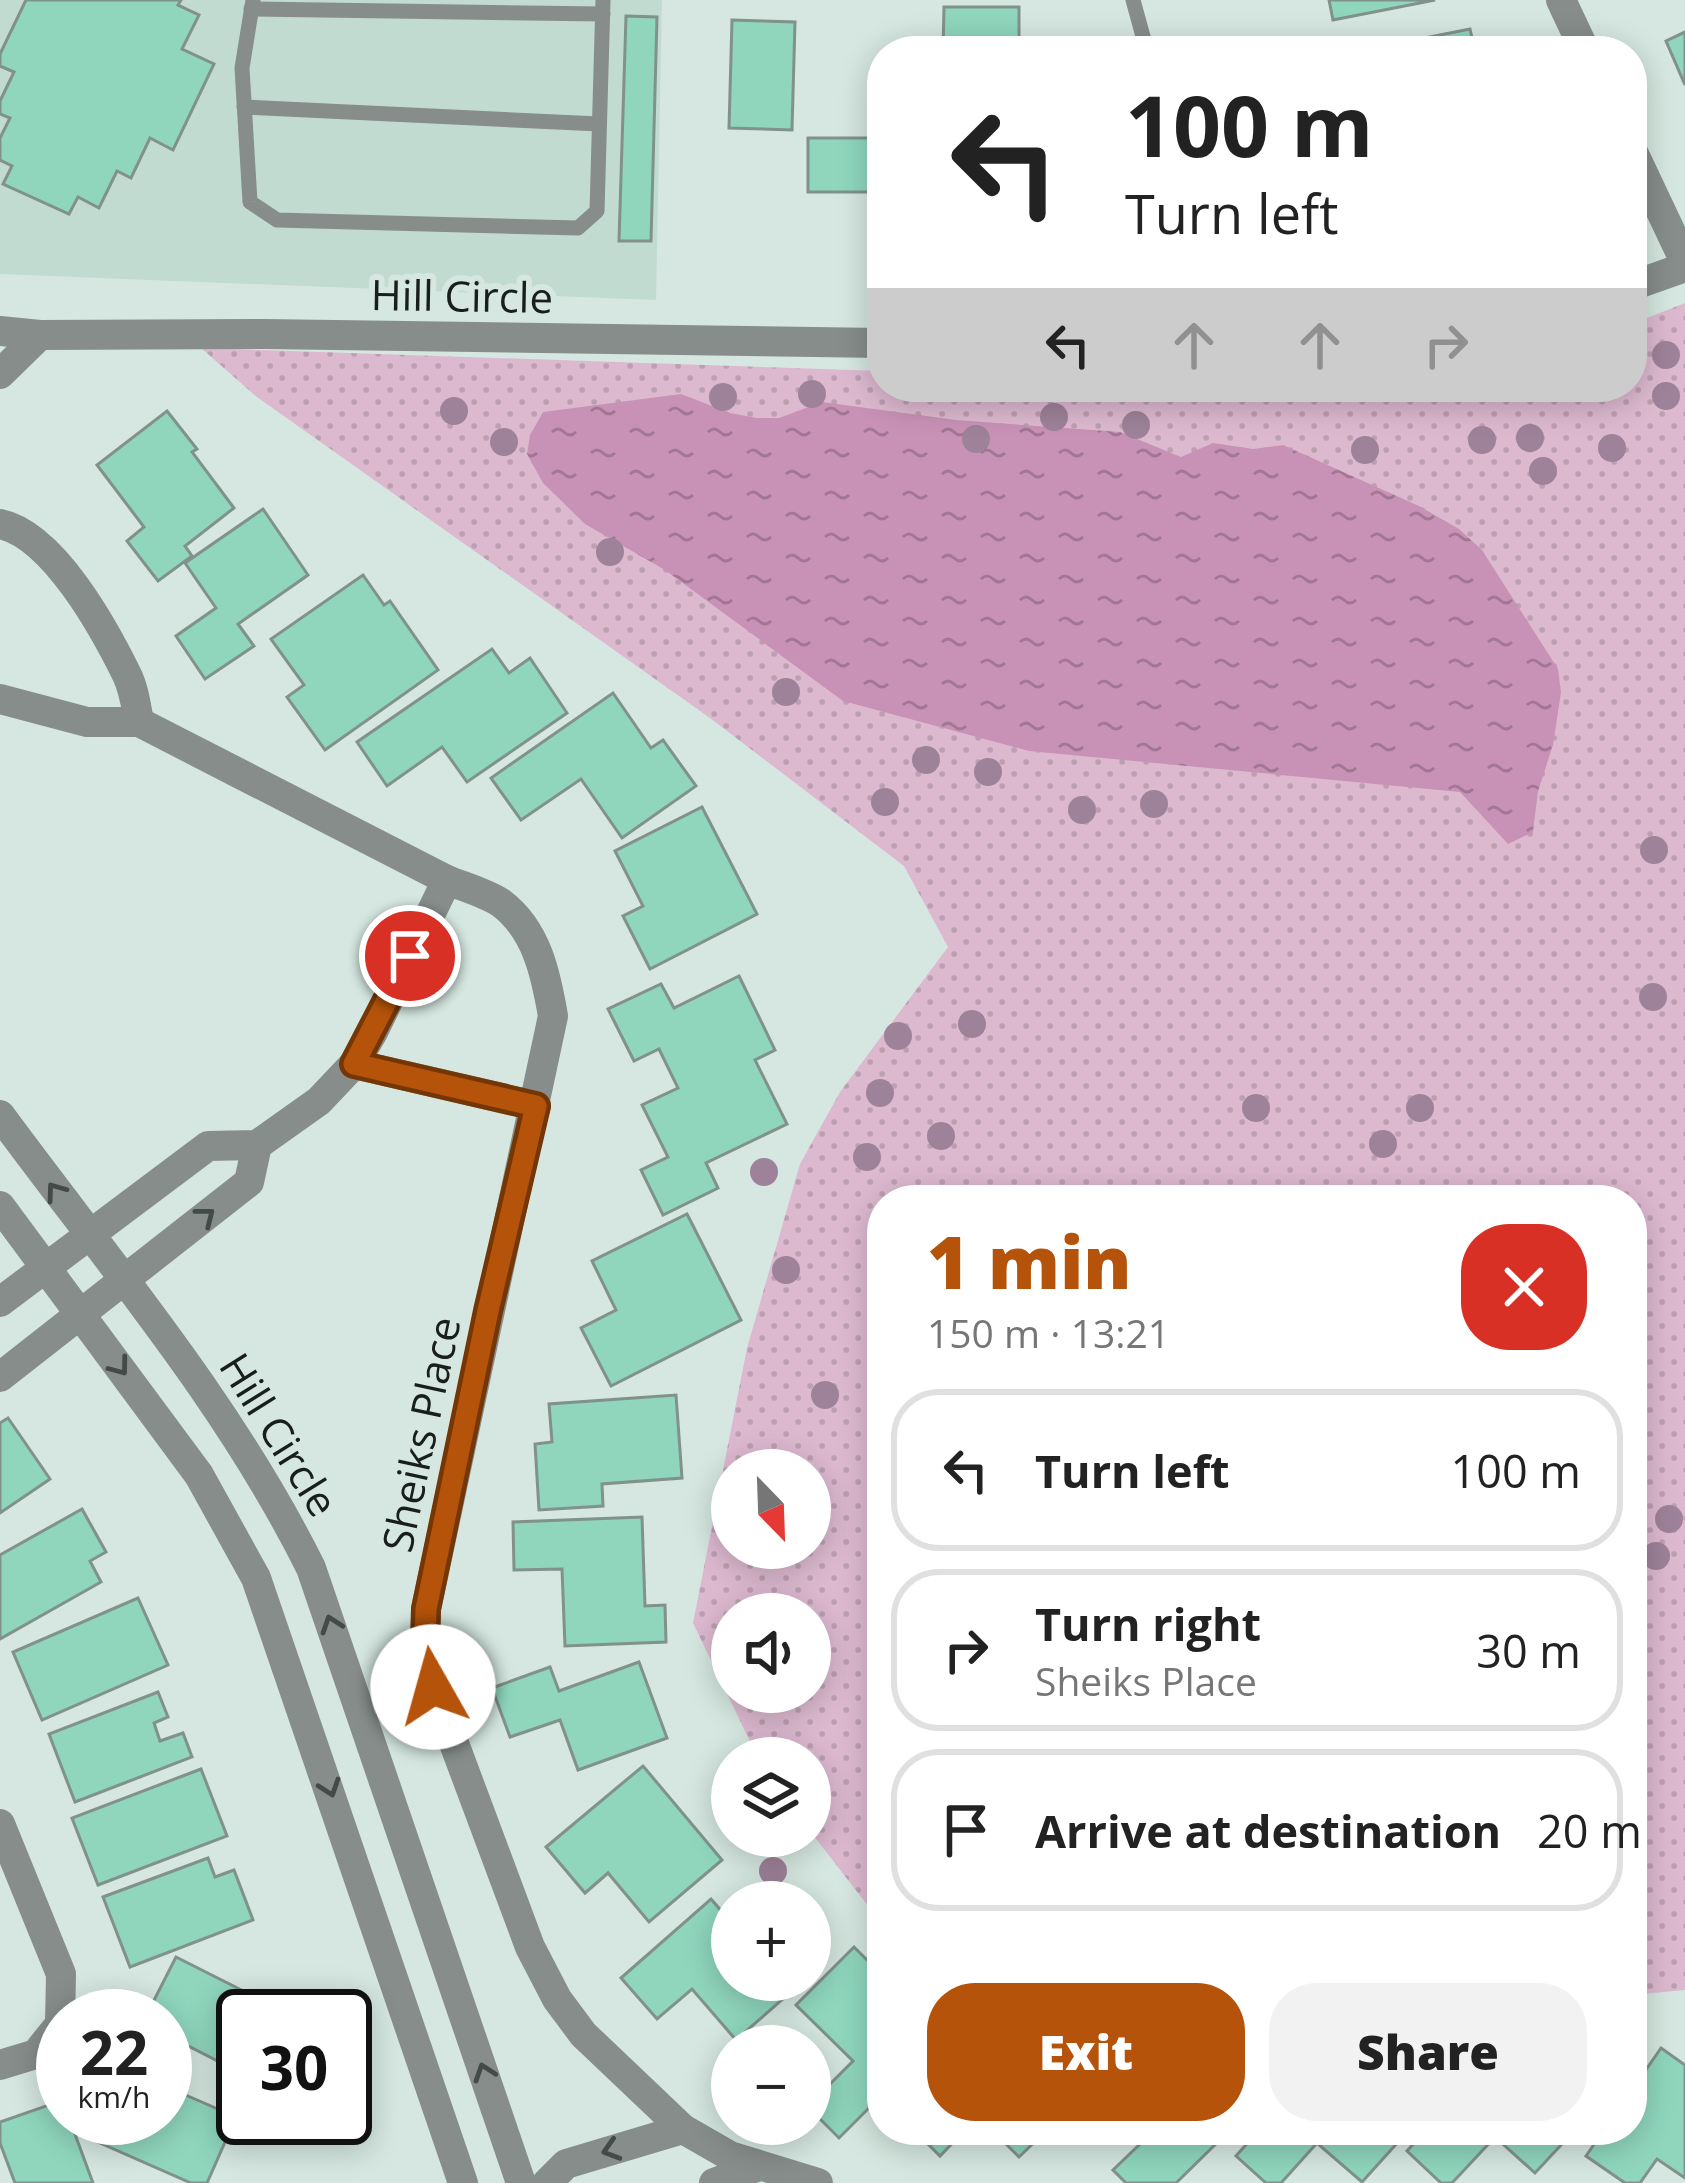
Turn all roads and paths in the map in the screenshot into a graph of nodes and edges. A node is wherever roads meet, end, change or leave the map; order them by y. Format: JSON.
{"nodes":[{"id":1,"x":1133,"y":0,"type":"edge"},
{"id":2,"x":1561,"y":0,"type":"edge"},
{"id":3,"x":252,"y":4,"type":"edge"},
{"id":4,"x":603,"y":7,"type":"edge"},
{"id":5,"x":1143,"y":36,"type":"edge"},
{"id":6,"x":1578,"y":36,"type":"edge"},
{"id":7,"x":244,"y":107,"type":"junction"},
{"id":8,"x":599,"y":124,"type":"junction"},
{"id":9,"x":1647,"y":182,"type":"edge"},
{"id":10,"x":1685,"y":264,"type":"edge"},
{"id":11,"x":1647,"y":280,"type":"edge"},
{"id":12,"x":0,"y":331,"type":"edge"},
{"id":13,"x":40,"y":335,"type":"junction"},
{"id":14,"x":867,"y":343,"type":"edge"},
{"id":15,"x":0,"y":374,"type":"edge"},
{"id":16,"x":0,"y":524,"type":"edge"},
{"id":17,"x":0,"y":699,"type":"edge"},
{"id":18,"x":139,"y":722,"type":"junction"},
{"id":19,"x":447,"y":880,"type":"junction"},
{"id":20,"x":354,"y":1064,"type":"junction"},
{"id":21,"x":536,"y":1106,"type":"junction"},
{"id":22,"x":0,"y":1115,"type":"edge"},
{"id":23,"x":257,"y":1145,"type":"junction"},
{"id":24,"x":0,"y":1206,"type":"edge"},
{"id":25,"x":88,"y":1235,"type":"junction"},
{"id":26,"x":45,"y":1266,"type":"junction"},
{"id":27,"x":124,"y":1281,"type":"junction"},
{"id":28,"x":0,"y":1302,"type":"edge"},
{"id":29,"x":81,"y":1315,"type":"junction"},
{"id":30,"x":0,"y":1377,"type":"edge"},
{"id":31,"x":0,"y":1824,"type":"edge"},
{"id":32,"x":0,"y":2065,"type":"edge"},
{"id":33,"x":682,"y":2129,"type":"junction"},
{"id":34,"x":759,"y":2166,"type":"junction"},
{"id":35,"x":463,"y":2183,"type":"edge"},
{"id":36,"x":521,"y":2183,"type":"edge"},
{"id":37,"x":547,"y":2183,"type":"edge"},
{"id":38,"x":714,"y":2183,"type":"edge"},
{"id":39,"x":818,"y":2183,"type":"edge"}],
"edges":[{"from":1,"to":5,"type":"lane"},
{"from":2,"to":6,"type":"street"},
{"from":3,"to":4,"type":"lane"},
{"from":3,"to":7,"type":"lane"},
{"from":4,"to":8,"type":"lane"},
{"from":7,"to":8,"type":"lane"},
{"from":7,"to":8,"type":"lane"},
{"from":9,"to":10,"type":"street"},
{"from":10,"to":11,"type":"street"},
{"from":12,"to":13,"type":"street","name":"Hill Circle"},
{"from":13,"to":14,"type":"street","name":"Hill Circle"},
{"from":13,"to":15,"type":"street"},
{"from":16,"to":18,"type":"street"},
{"from":17,"to":18,"type":"street","name":"Sheiks Place"},
{"from":18,"to":19,"type":"street","name":"Sheiks Place"},
{"from":19,"to":20,"type":"street"},
{"from":19,"to":21,"type":"street","name":"Sheiks Place"},
{"from":20,"to":21,"type":"street"},
{"from":20,"to":23,"type":"street"},
{"from":21,"to":33,"type":"street","name":"Sheiks Place"},
{"from":25,"to":22,"type":"street","name":"Hill Circle","one_way":true},
{"from":23,"to":25,"type":"street"},
{"from":27,"to":23,"type":"street","one_way":true},
{"from":24,"to":26,"type":"street"},
{"from":25,"to":26,"type":"street"},
{"from":25,"to":27,"type":"street","name":"Hill Circle"},
{"from":26,"to":28,"type":"street"},
{"from":26,"to":29,"type":"street"},
{"from":27,"to":29,"type":"street"},
{"from":36,"to":27,"type":"street","name":"Hill Circle","one_way":true},
{"from":29,"to":30,"type":"street"},
{"from":29,"to":35,"type":"street","one_way":true},
{"from":31,"to":32,"type":"street"},
{"from":33,"to":34,"type":"street","name":"Sheiks Place"},
{"from":33,"to":37,"type":"street","one_way":true},
{"from":34,"to":38,"type":"street"},
{"from":34,"to":39,"type":"street","name":"Sheiks Place"}]}
